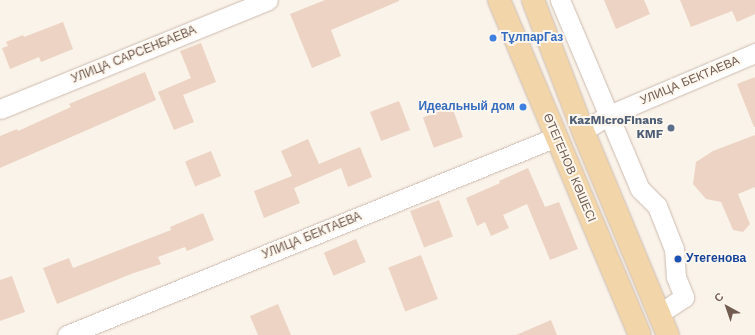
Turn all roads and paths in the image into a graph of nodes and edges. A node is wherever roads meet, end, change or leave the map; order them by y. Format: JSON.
{"nodes":[{"id":1,"x":268,"y":0,"type":"edge"},
{"id":2,"x":500,"y":0,"type":"edge"},
{"id":3,"x":533,"y":0,"type":"edge"},
{"id":4,"x":560,"y":0,"type":"edge"},
{"id":5,"x":755,"y":53,"type":"edge"},
{"id":6,"x":0,"y":109,"type":"edge"},
{"id":7,"x":609,"y":115,"type":"junction"},
{"id":8,"x":583,"y":131,"type":"junction"},
{"id":9,"x":556,"y":137,"type":"junction"},
{"id":10,"x":628,"y":307,"type":"junction"},
{"id":11,"x":660,"y":314,"type":"junction"},
{"id":12,"x":67,"y":335,"type":"edge"},
{"id":13,"x":629,"y":335,"type":"edge"},
{"id":14,"x":640,"y":335,"type":"edge"},
{"id":15,"x":668,"y":335,"type":"edge"}],
"edges":[{"from":1,"to":6,"type":"street","name":"УЛИЦА САРСЕНБАЕВА"},
{"from":2,"to":9,"type":"main road","name":"ӨТЕГЕНОВ КӨШЕСІ"},
{"from":3,"to":8,"type":"main road"},
{"from":4,"to":7,"type":"street"},
{"from":5,"to":7,"type":"street","name":"УЛИЦА БЕКТАЕВА"},
{"from":7,"to":8,"type":"street","name":"УЛИЦА БЕКТАЕВА"},
{"from":7,"to":11,"type":"street"},
{"from":8,"to":11,"type":"main road"},
{"from":9,"to":10,"type":"main road","name":"ӨТЕГЕНОВ КӨШЕСІ"},
{"from":9,"to":12,"type":"street","name":"УЛИЦА БЕКТАЕВА"},
{"from":10,"to":13,"type":"main road"},
{"from":10,"to":14,"type":"main road","name":"ӨТЕГЕНОВ КӨШЕСІ"},
{"from":11,"to":15,"type":"main road"}]}
